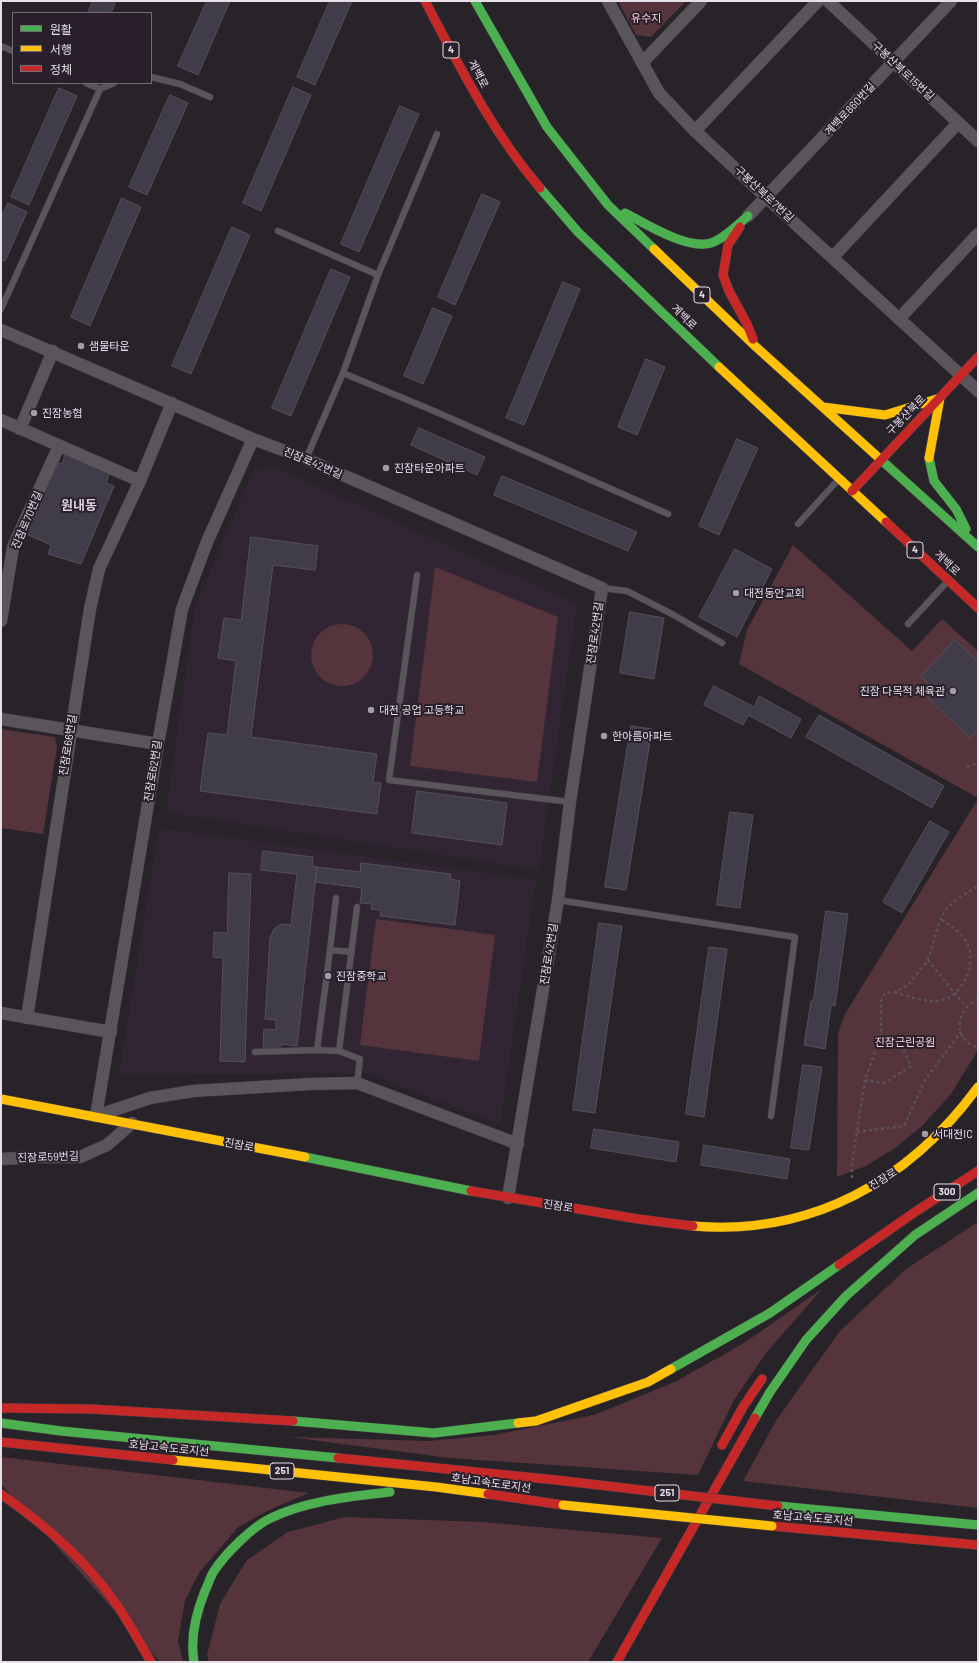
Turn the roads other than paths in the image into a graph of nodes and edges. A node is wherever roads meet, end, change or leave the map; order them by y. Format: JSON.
{"nodes":[{"id":1,"x":425,"y":1,"type":"edge"},
{"id":2,"x":475,"y":1,"type":"edge"},
{"id":3,"x":608,"y":1,"type":"edge"},
{"id":4,"x":700,"y":1,"type":"edge"},
{"id":5,"x":818,"y":1,"type":"edge"},
{"id":6,"x":828,"y":1,"type":"edge"},
{"id":7,"x":951,"y":1,"type":"edge"},
{"id":8,"x":1,"y":46,"type":"edge"},
{"id":9,"x":12,"y":51,"type":"edge"},
{"id":10,"x":893,"y":62,"type":"junction"},
{"id":11,"x":642,"y":63,"type":"junction"},
{"id":12,"x":152,"y":77,"type":"edge"},
{"id":13,"x":108,"y":84,"type":"edge"},
{"id":14,"x":97,"y":86,"type":"edge"},
{"id":15,"x":210,"y":97,"type":"dead end"},
{"id":16,"x":958,"y":123,"type":"junction"},
{"id":17,"x":695,"y":131,"type":"junction"},
{"id":18,"x":437,"y":134,"type":"dead end"},
{"id":19,"x":978,"y":141,"type":"edge"},
{"id":20,"x":766,"y":197,"type":"junction"},
{"id":21,"x":608,"y":205,"type":"junction"},
{"id":22,"x":748,"y":216,"type":"junction"},
{"id":23,"x":278,"y":231,"type":"dead end"},
{"id":24,"x":978,"y":234,"type":"edge"},
{"id":25,"x":833,"y":257,"type":"junction"},
{"id":26,"x":378,"y":275,"type":"junction"},
{"id":27,"x":1,"y":309,"type":"edge"},
{"id":28,"x":899,"y":319,"type":"junction"},
{"id":29,"x":1,"y":330,"type":"edge"},
{"id":30,"x":755,"y":346,"type":"junction"},
{"id":31,"x":53,"y":352,"type":"junction"},
{"id":32,"x":978,"y":357,"type":"edge"},
{"id":33,"x":343,"y":374,"type":"junction"},
{"id":34,"x":961,"y":375,"type":"junction"},
{"id":35,"x":978,"y":391,"type":"edge"},
{"id":36,"x":940,"y":398,"type":"junction"},
{"id":37,"x":172,"y":403,"type":"junction"},
{"id":38,"x":824,"y":407,"type":"junction"},
{"id":39,"x":1,"y":420,"type":"edge"},
{"id":40,"x":20,"y":429,"type":"junction"},
{"id":41,"x":253,"y":439,"type":"junction"},
{"id":42,"x":59,"y":446,"type":"junction"},
{"id":43,"x":306,"y":459,"type":"junction"},
{"id":44,"x":882,"y":459,"type":"junction"},
{"id":45,"x":839,"y":479,"type":"junction"},
{"id":46,"x":140,"y":480,"type":"junction"},
{"id":47,"x":852,"y":491,"type":"junction"},
{"id":48,"x":668,"y":514,"type":"dead end"},
{"id":49,"x":798,"y":524,"type":"dead end"},
{"id":50,"x":976,"y":545,"type":"edge"},
{"id":51,"x":417,"y":575,"type":"dead end"},
{"id":52,"x":948,"y":581,"type":"junction"},
{"id":53,"x":602,"y":588,"type":"junction"},
{"id":54,"x":978,"y":608,"type":"edge"},
{"id":55,"x":1,"y":621,"type":"edge"},
{"id":56,"x":908,"y":624,"type":"dead end"},
{"id":57,"x":722,"y":643,"type":"dead end"},
{"id":58,"x":1,"y":718,"type":"edge"},
{"id":59,"x":70,"y":730,"type":"junction"},
{"id":60,"x":158,"y":744,"type":"junction"},
{"id":61,"x":570,"y":802,"type":"junction"},
{"id":62,"x":336,"y":898,"type":"dead end"},
{"id":63,"x":558,"y":900,"type":"junction"},
{"id":64,"x":357,"y":907,"type":"dead end"},
{"id":65,"x":330,"y":950,"type":"junction"},
{"id":66,"x":352,"y":952,"type":"junction"},
{"id":67,"x":1,"y":1013,"type":"edge"},
{"id":68,"x":27,"y":1018,"type":"junction"},
{"id":69,"x":111,"y":1032,"type":"junction"},
{"id":70,"x":317,"y":1050,"type":"junction"},
{"id":71,"x":339,"y":1051,"type":"junction"},
{"id":72,"x":255,"y":1052,"type":"dead end"},
{"id":73,"x":357,"y":1083,"type":"junction"},
{"id":74,"x":978,"y":1087,"type":"edge"},
{"id":75,"x":1,"y":1099,"type":"edge"},
{"id":76,"x":96,"y":1116,"type":"junction"},
{"id":77,"x":770,"y":1116,"type":"dead end"},
{"id":78,"x":132,"y":1123,"type":"junction"},
{"id":79,"x":518,"y":1144,"type":"junction"},
{"id":80,"x":1,"y":1159,"type":"edge"},
{"id":81,"x":978,"y":1171,"type":"edge"},
{"id":82,"x":978,"y":1193,"type":"edge"},
{"id":83,"x":508,"y":1198,"type":"junction"},
{"id":84,"x":915,"y":1212,"type":"junction"},
{"id":85,"x":870,"y":1254,"type":"dead end"},
{"id":86,"x":768,"y":1370,"type":"dead end"},
{"id":87,"x":1,"y":1408,"type":"edge"},
{"id":88,"x":1,"y":1423,"type":"edge"},
{"id":89,"x":1,"y":1442,"type":"edge"},
{"id":90,"x":716,"y":1455,"type":"dead end"},
{"id":91,"x":436,"y":1487,"type":"junction"},
{"id":92,"x":697,"y":1489,"type":"dead end"},
{"id":93,"x":1,"y":1494,"type":"edge"},
{"id":94,"x":678,"y":1524,"type":"dead end"},
{"id":95,"x":978,"y":1525,"type":"edge"},
{"id":96,"x":978,"y":1546,"type":"edge"},
{"id":97,"x":151,"y":1662,"type":"edge"},
{"id":98,"x":194,"y":1662,"type":"edge"},
{"id":99,"x":617,"y":1662,"type":"edge"}],
"edges":[{"from":1,"to":45,"type":"main road","name":"계백로","number":"4"},
{"from":2,"to":21,"type":"main road","number":"4"},
{"from":3,"to":11,"type":"street","name":"구봉산북로7번길"},
{"from":4,"to":11,"type":"street"},
{"from":5,"to":17,"type":"street"},
{"from":6,"to":10,"type":"street","name":"구봉산북로15번길"},
{"from":7,"to":10,"type":"street","name":"계백로860번길"},
{"from":8,"to":9,"type":"lane"},
{"from":10,"to":16,"type":"street","name":"구봉산북로15번길"},
{"from":10,"to":20,"type":"street","name":"계백로860번길"},
{"from":11,"to":17,"type":"street","name":"구봉산북로7번길"},
{"from":12,"to":15,"type":"lane"},
{"from":13,"to":14,"type":"lane"},
{"from":14,"to":27,"type":"lane"},
{"from":16,"to":19,"type":"street","name":"구봉산북로15번길"},
{"from":16,"to":25,"type":"street"},
{"from":17,"to":20,"type":"street","name":"구봉산북로7번길"},
{"from":18,"to":26,"type":"lane"},
{"from":20,"to":22,"type":"street","name":"계백로860번길"},
{"from":20,"to":25,"type":"street","name":"구봉산북로7번길"},
{"from":21,"to":22,"type":"main road"},
{"from":21,"to":30,"type":"main road","number":"4"},
{"from":22,"to":30,"type":"main road"},
{"from":23,"to":26,"type":"lane"},
{"from":24,"to":28,"type":"street"},
{"from":25,"to":28,"type":"street","name":"구봉산북로7번길"},
{"from":26,"to":33,"type":"lane"},
{"from":28,"to":34,"type":"street","name":"구봉산북로7번길"},
{"from":29,"to":31,"type":"street","name":"진잠로42번길"},
{"from":30,"to":38,"type":"main road","number":"4"},
{"from":31,"to":37,"type":"street","name":"진잠로42번길"},
{"from":31,"to":40,"type":"street"},
{"from":32,"to":34,"type":"main road","name":"구봉산북로"},
{"from":33,"to":43,"type":"lane"},
{"from":33,"to":48,"type":"lane"},
{"from":34,"to":35,"type":"street","name":"구봉산북로7번길"},
{"from":34,"to":36,"type":"main road","name":"구봉산북로"},
{"from":36,"to":38,"type":"main road"},
{"from":36,"to":44,"type":"main road","name":"구봉산북로"},
{"from":36,"to":50,"type":"main road"},
{"from":37,"to":41,"type":"street","name":"진잠로42번길"},
{"from":37,"to":46,"type":"street","name":"진잠로66번길"},
{"from":38,"to":44,"type":"main road","number":"4"},
{"from":39,"to":40,"type":"street"},
{"from":40,"to":42,"type":"street"},
{"from":41,"to":43,"type":"street","name":"진잠로42번길"},
{"from":41,"to":60,"type":"street","name":"진잠로62번길"},
{"from":42,"to":46,"type":"street"},
{"from":42,"to":55,"type":"street","name":"진잠로70번길"},
{"from":43,"to":53,"type":"street","name":"진잠로42번길"},
{"from":44,"to":47,"type":"main road","name":"구봉산북로"},
{"from":44,"to":50,"type":"main road","number":"4"},
{"from":45,"to":47,"type":"main road","name":"계백로","number":"4"},
{"from":45,"to":49,"type":"lane"},
{"from":46,"to":59,"type":"street","name":"진잠로66번길"},
{"from":47,"to":52,"type":"main road","name":"계백로","number":"4"},
{"from":51,"to":61,"type":"lane"},
{"from":52,"to":54,"type":"main road","name":"계백로","number":"4"},
{"from":52,"to":56,"type":"lane"},
{"from":53,"to":57,"type":"lane"},
{"from":53,"to":61,"type":"street","name":"진잠로42번길"},
{"from":58,"to":59,"type":"street"},
{"from":59,"to":60,"type":"street"},
{"from":59,"to":68,"type":"street","name":"진잠로66번길"},
{"from":60,"to":69,"type":"street","name":"진잠로62번길"},
{"from":61,"to":63,"type":"street","name":"진잠로42번길"},
{"from":62,"to":65,"type":"lane"},
{"from":63,"to":77,"type":"lane"},
{"from":63,"to":79,"type":"street","name":"진잠로42번길"},
{"from":64,"to":66,"type":"lane"},
{"from":65,"to":66,"type":"lane"},
{"from":65,"to":70,"type":"lane"},
{"from":66,"to":71,"type":"lane"},
{"from":67,"to":68,"type":"street"},
{"from":68,"to":69,"type":"street"},
{"from":69,"to":76,"type":"street","name":"진잠로62번길"},
{"from":70,"to":71,"type":"lane"},
{"from":70,"to":72,"type":"lane"},
{"from":71,"to":73,"type":"lane"},
{"from":73,"to":76,"type":"street","name":"진잠로"},
{"from":73,"to":79,"type":"street","name":"진잠로"},
{"from":74,"to":83,"type":"main road","name":"진잠로"},
{"from":75,"to":76,"type":"main road","name":"진잠로"},
{"from":76,"to":78,"type":"main road","name":"진잠로"},
{"from":78,"to":80,"type":"street","name":"진잠로59번길"},
{"from":78,"to":83,"type":"main road","name":"진잠로"},
{"from":79,"to":83,"type":"street","name":"진잠로42번길"},
{"from":81,"to":84,"type":"main road","number":"300"},
{"from":82,"to":99,"type":"main road"},
{"from":84,"to":85,"type":"main road"},
{"from":84,"to":87,"type":"main road"},
{"from":86,"to":90,"type":"main road"},
{"from":88,"to":95,"type":"main road","name":"호남고속도로지선","number":"251","bridge":true},
{"from":89,"to":91,"type":"main road","name":"호남고속도로지선","number":"251"},
{"from":91,"to":96,"type":"main road","name":"호남고속도로지선","number":"251","bridge":true},
{"from":91,"to":98,"type":"main road"},
{"from":92,"to":94,"type":"main road"},
{"from":93,"to":97,"type":"main road"}]}
